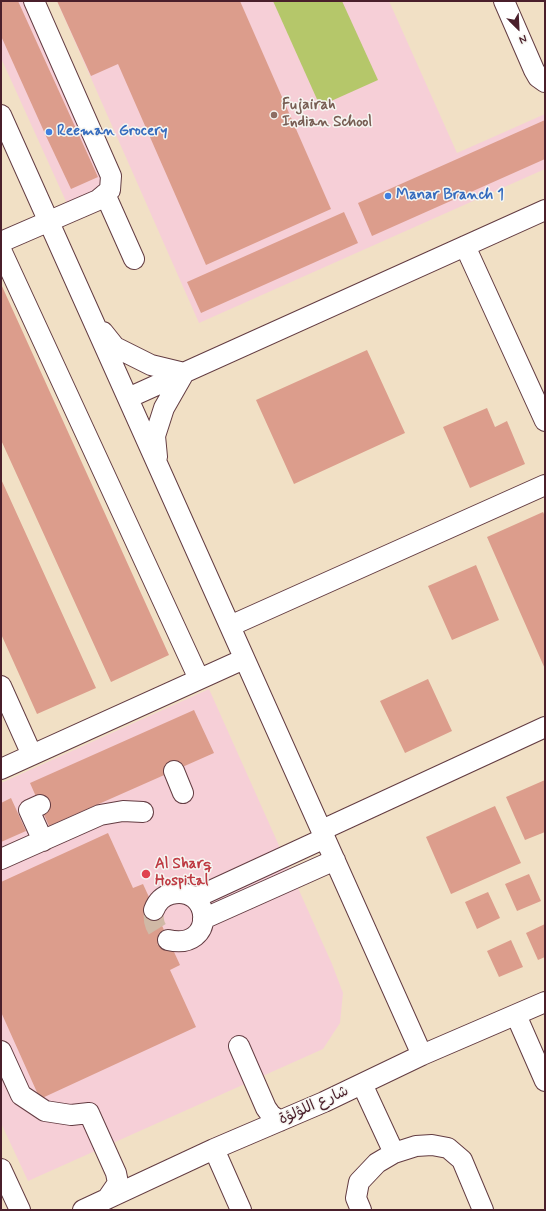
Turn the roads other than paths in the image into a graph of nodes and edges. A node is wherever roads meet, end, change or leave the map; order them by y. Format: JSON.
{"nodes":[{"id":1,"x":34,"y":1,"type":"edge"},
{"id":2,"x":504,"y":1,"type":"edge"},
{"id":3,"x":545,"y":82,"type":"edge"},
{"id":4,"x":1,"y":115,"type":"edge"},
{"id":5,"x":105,"y":194,"type":"junction"},
{"id":6,"x":545,"y":210,"type":"edge"},
{"id":7,"x":48,"y":221,"type":"junction"},
{"id":8,"x":1,"y":242,"type":"edge"},
{"id":9,"x":465,"y":246,"type":"junction"},
{"id":10,"x":1,"y":250,"type":"edge"},
{"id":11,"x":134,"y":259,"type":"dead end"},
{"id":12,"x":93,"y":320,"type":"junction"},
{"id":13,"x":184,"y":373,"type":"junction"},
{"id":14,"x":128,"y":398,"type":"junction"},
{"id":15,"x":545,"y":421,"type":"edge"},
{"id":16,"x":157,"y":464,"type":"junction"},
{"id":17,"x":545,"y":485,"type":"edge"},
{"id":18,"x":230,"y":626,"type":"junction"},
{"id":19,"x":244,"y":659,"type":"junction"},
{"id":20,"x":199,"y":680,"type":"junction"},
{"id":21,"x":1,"y":686,"type":"edge"},
{"id":22,"x":545,"y":727,"type":"edge"},
{"id":23,"x":32,"y":755,"type":"junction"},
{"id":24,"x":1,"y":769,"type":"edge"},
{"id":25,"x":174,"y":771,"type":"dead end"},
{"id":26,"x":183,"y":793,"type":"dead end"},
{"id":27,"x":35,"y":808,"type":"dead end"},
{"id":28,"x":143,"y":812,"type":"dead end"},
{"id":29,"x":323,"y":834,"type":"junction"},
{"id":30,"x":43,"y":841,"type":"junction"},
{"id":31,"x":1,"y":860,"type":"edge"},
{"id":32,"x":335,"y":860,"type":"junction"},
{"id":33,"x":247,"y":874,"type":"junction"},
{"id":34,"x":257,"y":895,"type":"junction"},
{"id":35,"x":195,"y":898,"type":"junction"},
{"id":36,"x":154,"y":910,"type":"dead end"},
{"id":37,"x":204,"y":919,"type":"junction"},
{"id":38,"x":168,"y":940,"type":"dead end"},
{"id":39,"x":545,"y":1002,"type":"edge"},
{"id":40,"x":516,"y":1015,"type":"junction"},
{"id":41,"x":239,"y":1046,"type":"dead end"},
{"id":42,"x":1,"y":1051,"type":"edge"},
{"id":43,"x":422,"y":1055,"type":"junction"},
{"id":44,"x":545,"y":1081,"type":"edge"},
{"id":45,"x":362,"y":1084,"type":"junction"},
{"id":46,"x":280,"y":1121,"type":"junction"},
{"id":47,"x":214,"y":1150,"type":"junction"},
{"id":48,"x":394,"y":1153,"type":"junction"},
{"id":49,"x":1,"y":1169,"type":"edge"},
{"id":50,"x":107,"y":1199,"type":"junction"},
{"id":51,"x":20,"y":1210,"type":"edge"},
{"id":52,"x":83,"y":1210,"type":"edge"},
{"id":53,"x":242,"y":1210,"type":"edge"},
{"id":54,"x":361,"y":1210,"type":"edge"},
{"id":55,"x":484,"y":1210,"type":"edge"}],
"edges":[{"from":1,"to":5,"type":"street"},
{"from":2,"to":3,"type":"street"},
{"from":4,"to":7,"type":"street"},
{"from":5,"to":7,"type":"street"},
{"from":5,"to":11,"type":"street"},
{"from":6,"to":9,"type":"street"},
{"from":7,"to":8,"type":"street"},
{"from":7,"to":12,"type":"street"},
{"from":9,"to":13,"type":"street"},
{"from":9,"to":15,"type":"street"},
{"from":10,"to":20,"type":"street"},
{"from":12,"to":13,"type":"street"},
{"from":12,"to":14,"type":"street"},
{"from":13,"to":14,"type":"street"},
{"from":13,"to":16,"type":"street"},
{"from":14,"to":16,"type":"street"},
{"from":16,"to":18,"type":"street"},
{"from":17,"to":18,"type":"street"},
{"from":18,"to":19,"type":"street"},
{"from":19,"to":20,"type":"street"},
{"from":19,"to":29,"type":"street"},
{"from":20,"to":23,"type":"street"},
{"from":21,"to":23,"type":"street"},
{"from":22,"to":29,"type":"street"},
{"from":23,"to":24,"type":"street"},
{"from":25,"to":26,"type":"street"},
{"from":27,"to":30,"type":"street"},
{"from":28,"to":30,"type":"street"},
{"from":29,"to":32,"type":"street"},
{"from":29,"to":33,"type":"street"},
{"from":30,"to":31,"type":"street"},
{"from":32,"to":34,"type":"street"},
{"from":32,"to":43,"type":"street"},
{"from":33,"to":34,"type":"street"},
{"from":33,"to":35,"type":"street"},
{"from":34,"to":37,"type":"street"},
{"from":35,"to":36,"type":"street"},
{"from":35,"to":37,"type":"street"},
{"from":37,"to":38,"type":"street"},
{"from":39,"to":40,"type":"street","name":"شارع اللؤلؤة"},
{"from":40,"to":43,"type":"street","name":"شارع اللؤلؤة"},
{"from":40,"to":44,"type":"street"},
{"from":41,"to":46,"type":"street"},
{"from":42,"to":50,"type":"street"},
{"from":43,"to":45,"type":"street","name":"شارع اللؤلؤة"},
{"from":45,"to":46,"type":"street","name":"شارع اللؤلؤة"},
{"from":45,"to":48,"type":"street"},
{"from":46,"to":47,"type":"street","name":"شارع اللؤلؤة"},
{"from":47,"to":50,"type":"street","name":"شارع اللؤلؤة"},
{"from":47,"to":53,"type":"street"},
{"from":48,"to":54,"type":"street"},
{"from":48,"to":55,"type":"street"},
{"from":49,"to":51,"type":"street"},
{"from":50,"to":52,"type":"street","name":"شارع اللؤلؤة"}]}
